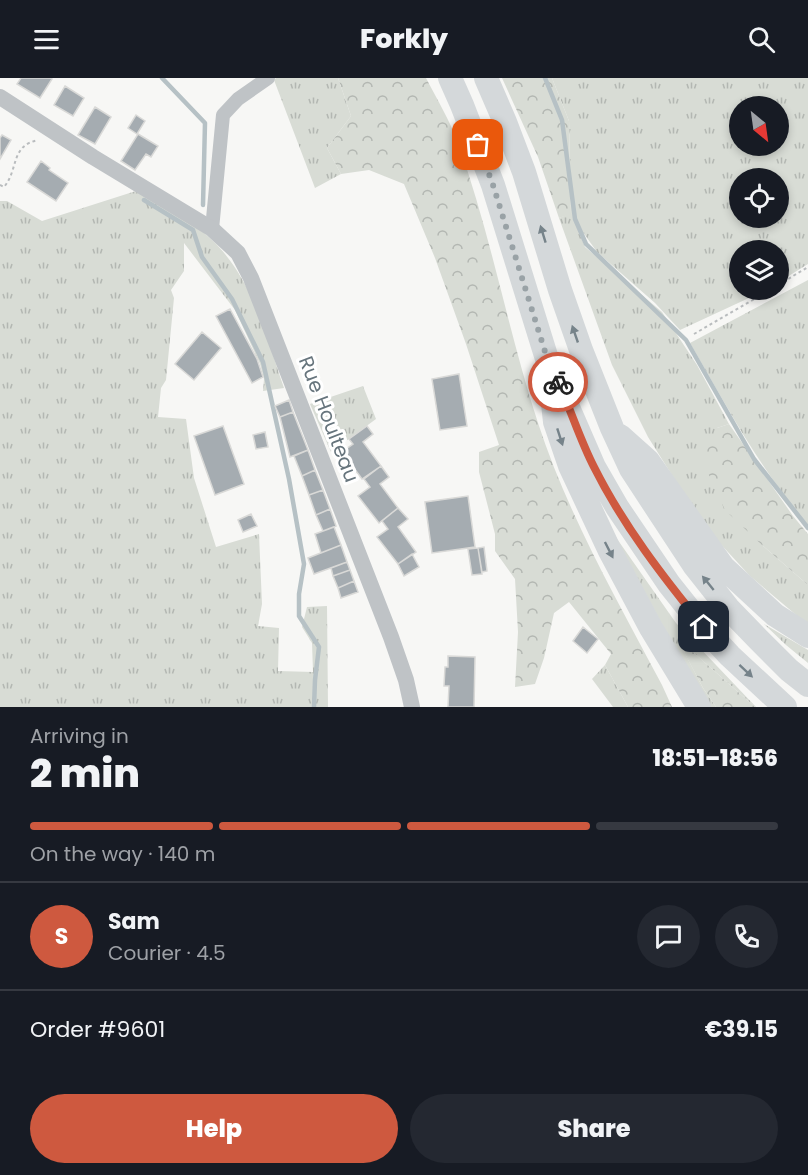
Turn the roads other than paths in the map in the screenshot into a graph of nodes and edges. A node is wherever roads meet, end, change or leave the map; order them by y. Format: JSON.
{"nodes":[{"id":1,"x":268,"y":78,"type":"edge"},
{"id":2,"x":450,"y":78,"type":"edge"},
{"id":3,"x":486,"y":78,"type":"edge"},
{"id":4,"x":0,"y":98,"type":"edge"},
{"id":5,"x":212,"y":229,"type":"junction"},
{"id":6,"x":547,"y":358,"type":"junction"},
{"id":7,"x":612,"y":428,"type":"junction"},
{"id":8,"x":808,"y":636,"type":"edge"},
{"id":9,"x":808,"y":684,"type":"edge"},
{"id":10,"x":412,"y":707,"type":"edge"},
{"id":11,"x":699,"y":707,"type":"edge"},
{"id":12,"x":785,"y":707,"type":"edge"}],
"edges":[{"from":1,"to":5,"type":"street"},
{"from":2,"to":6,"type":"highway"},
{"from":7,"to":3,"type":"highway","one_way":true},
{"from":4,"to":5,"type":"street","name":"Rue Houlteau"},
{"from":5,"to":10,"type":"street","name":"Rue Houlteau"},
{"from":6,"to":11,"type":"highway","one_way":true},
{"from":6,"to":12,"type":"highway","one_way":true},
{"from":7,"to":8,"type":"highway"},
{"from":9,"to":7,"type":"highway","one_way":true}]}
